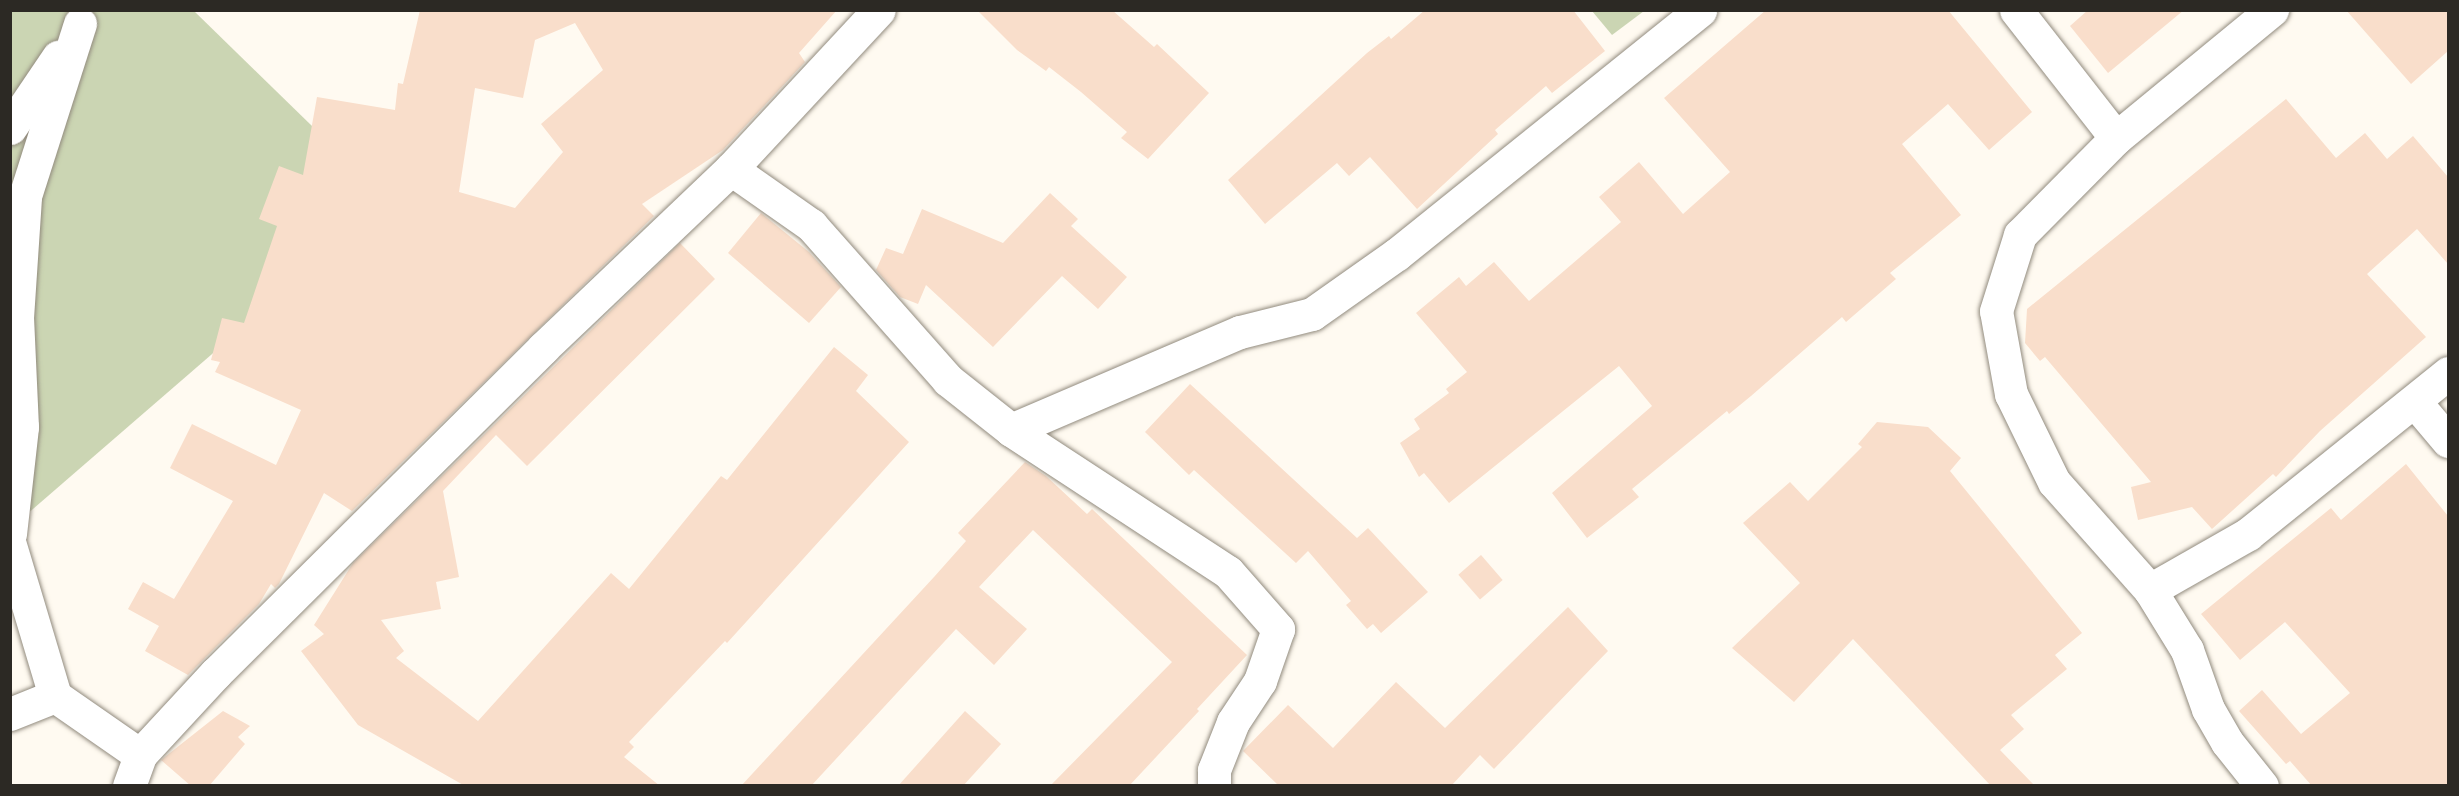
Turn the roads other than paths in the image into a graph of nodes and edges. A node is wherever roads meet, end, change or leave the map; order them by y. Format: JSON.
{"nodes":[{"id":1,"x":879,"y":10,"type":"edge"},
{"id":2,"x":1700,"y":10,"type":"edge"},
{"id":3,"x":2016,"y":10,"type":"edge"},
{"id":4,"x":2272,"y":10,"type":"edge"},
{"id":5,"x":85,"y":17,"type":"edge"},
{"id":6,"x":10,"y":128,"type":"edge"},
{"id":7,"x":2116,"y":138,"type":"junction"},
{"id":8,"x":731,"y":169,"type":"junction"},
{"id":9,"x":2448,"y":373,"type":"edge"},
{"id":10,"x":2415,"y":402,"type":"junction"},
{"id":11,"x":1011,"y":430,"type":"junction"},
{"id":12,"x":2448,"y":441,"type":"edge"},
{"id":13,"x":10,"y":534,"type":"edge"},
{"id":14,"x":10,"y":545,"type":"edge"},
{"id":15,"x":2150,"y":590,"type":"junction"},
{"id":16,"x":54,"y":696,"type":"junction"},
{"id":17,"x":10,"y":714,"type":"edge"},
{"id":18,"x":140,"y":755,"type":"junction"},
{"id":19,"x":129,"y":786,"type":"edge"},
{"id":20,"x":1214,"y":786,"type":"edge"},
{"id":21,"x":2262,"y":786,"type":"edge"}],
"edges":[{"from":1,"to":8,"type":"street"},
{"from":2,"to":11,"type":"street"},
{"from":3,"to":7,"type":"street"},
{"from":4,"to":7,"type":"street"},
{"from":5,"to":6,"type":"street"},
{"from":5,"to":13,"type":"street"},
{"from":7,"to":15,"type":"street"},
{"from":8,"to":11,"type":"street"},
{"from":8,"to":18,"type":"street"},
{"from":9,"to":10,"type":"street"},
{"from":10,"to":12,"type":"street"},
{"from":10,"to":15,"type":"street"},
{"from":11,"to":20,"type":"street"},
{"from":14,"to":16,"type":"street"},
{"from":15,"to":21,"type":"street"},
{"from":16,"to":17,"type":"street"},
{"from":16,"to":18,"type":"street"},
{"from":18,"to":19,"type":"street"}]}
